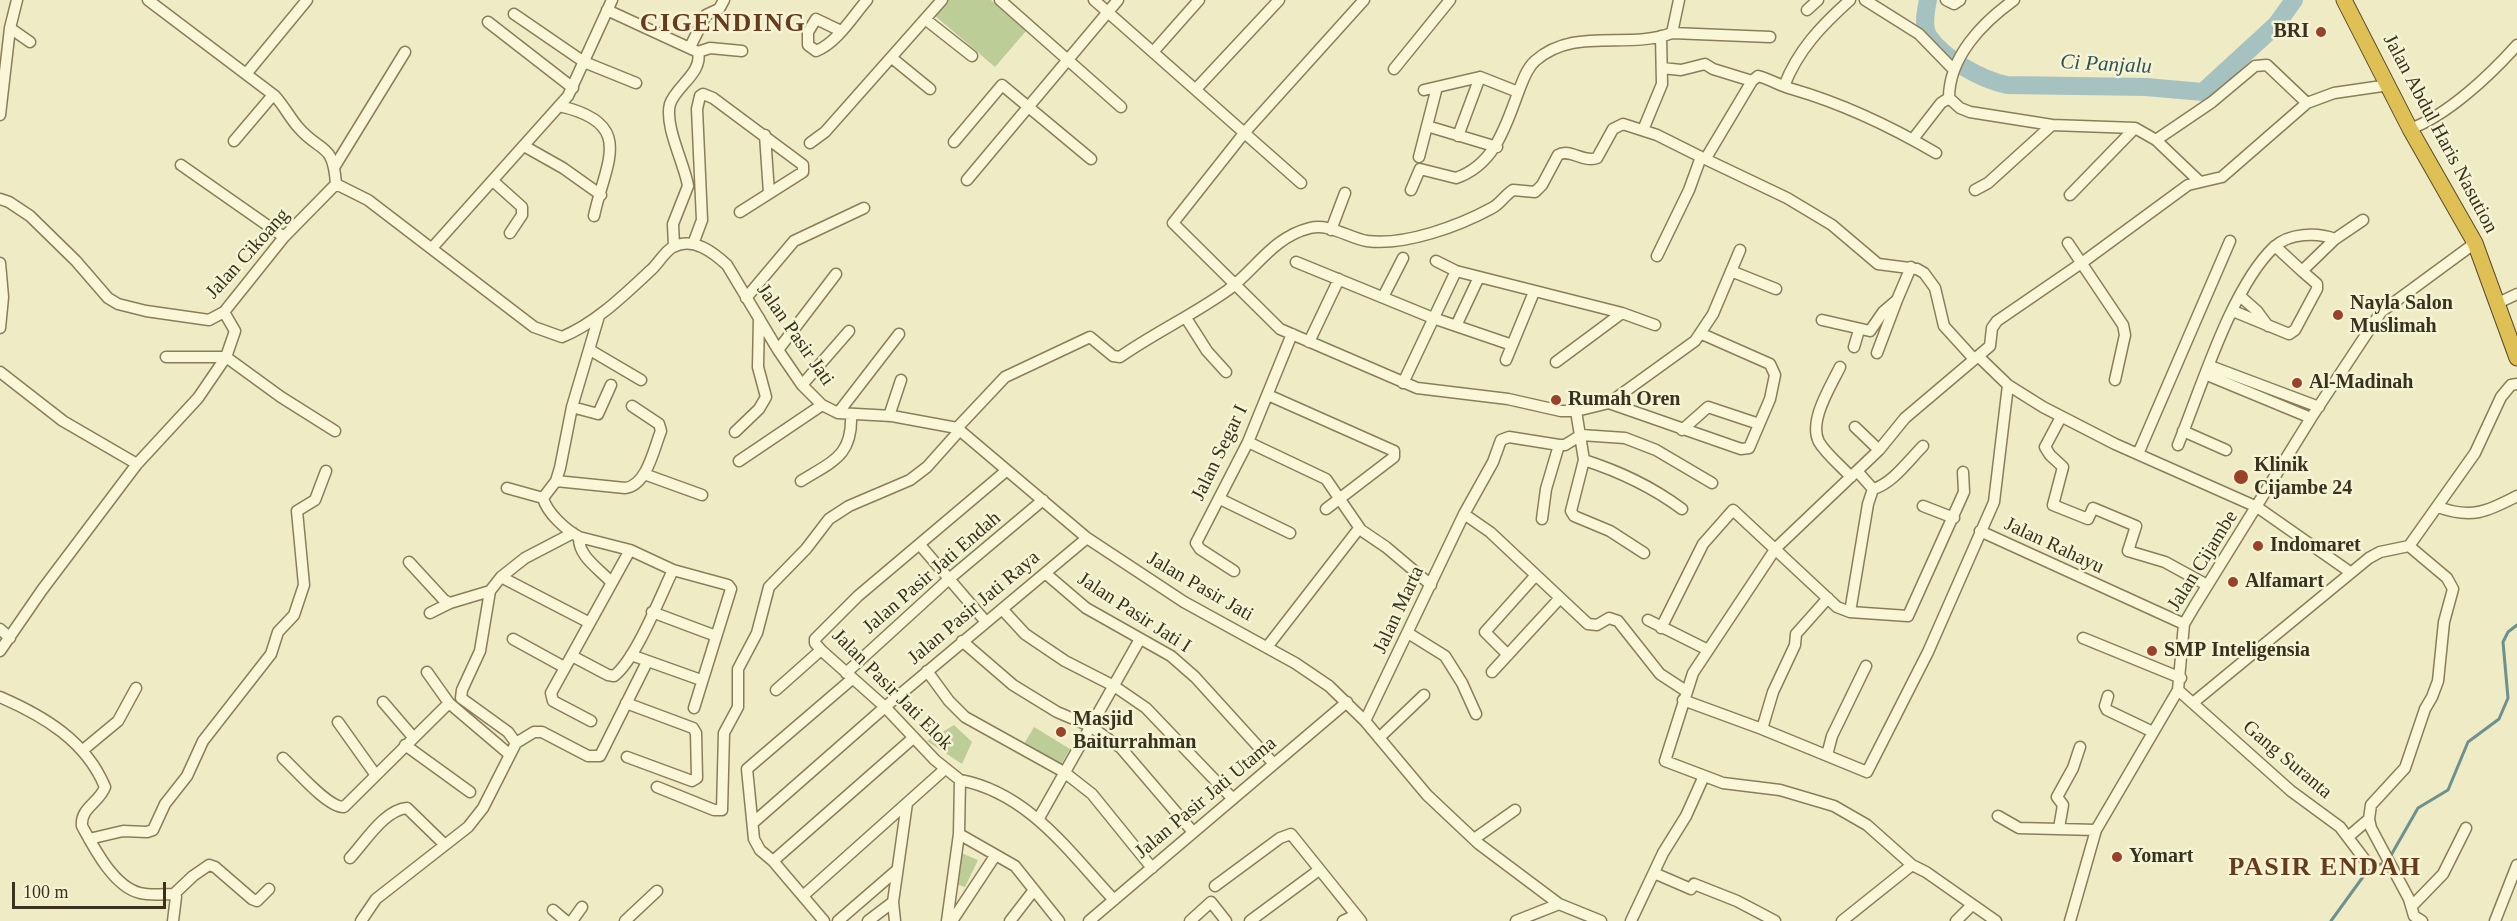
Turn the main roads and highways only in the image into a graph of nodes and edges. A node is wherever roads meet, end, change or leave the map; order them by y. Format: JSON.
{"nodes":[{"id":1,"x":2344,"y":0,"type":"edge"},
{"id":2,"x":2517,"y":358,"type":"edge"}],
"edges":[{"from":1,"to":2,"type":"highway","name":"Jalan Abdul Haris Nasution"}]}
